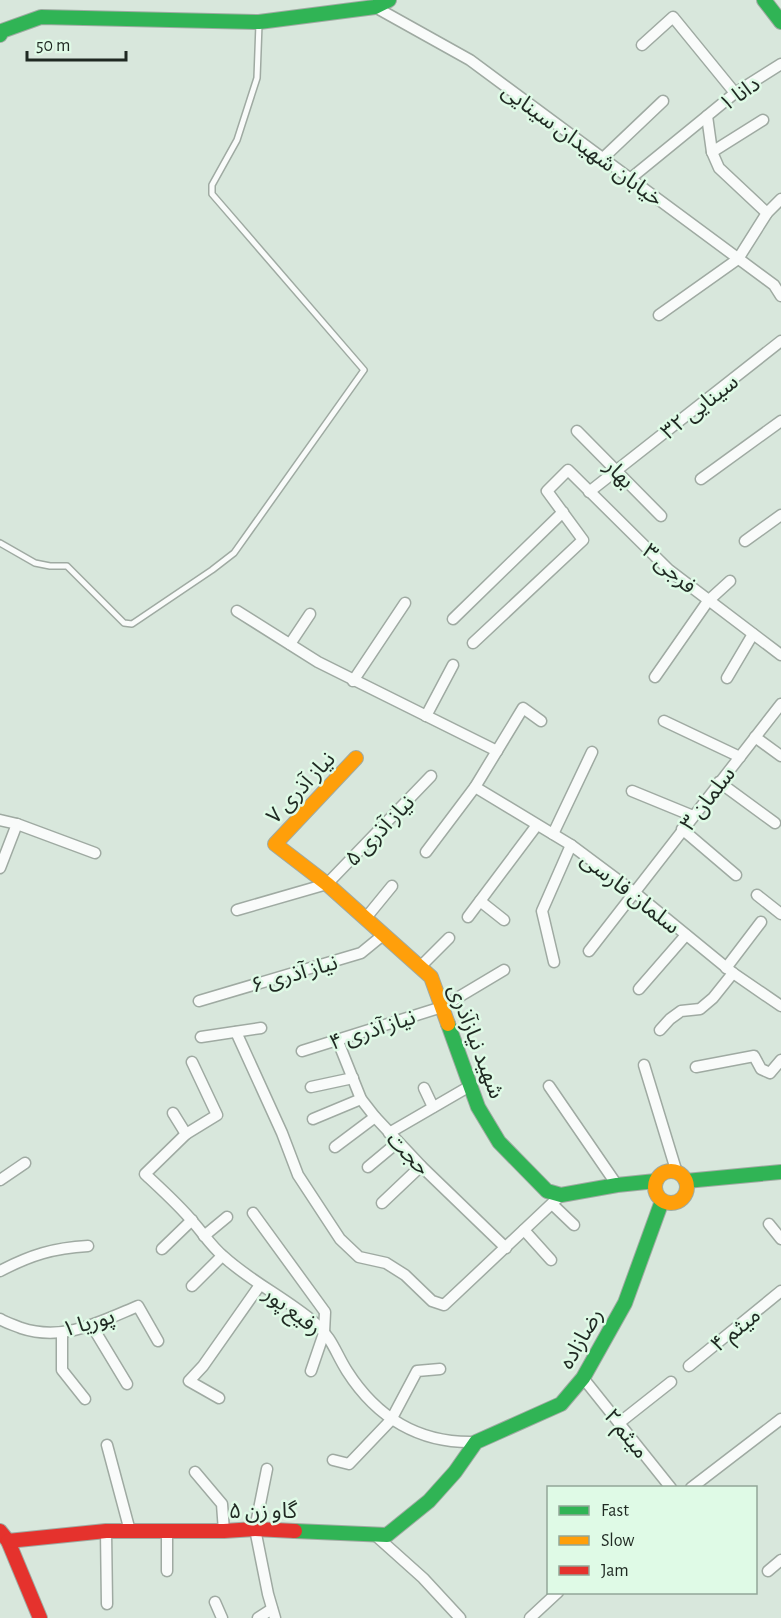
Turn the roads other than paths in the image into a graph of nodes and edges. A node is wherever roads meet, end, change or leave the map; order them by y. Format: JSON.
{"nodes":[{"id":1,"x":389,"y":0,"type":"edge"},
{"id":2,"x":764,"y":0,"type":"edge"},
{"id":3,"x":375,"y":7,"type":"junction"},
{"id":4,"x":259,"y":22,"type":"junction"},
{"id":5,"x":781,"y":22,"type":"edge"},
{"id":6,"x":1,"y":32,"type":"edge"},
{"id":7,"x":642,"y":45,"type":"dead end"},
{"id":8,"x":781,"y":64,"type":"edge"},
{"id":9,"x":735,"y":93,"type":"junction"},
{"id":10,"x":663,"y":101,"type":"dead end"},
{"id":11,"x":707,"y":116,"type":"junction"},
{"id":12,"x":763,"y":120,"type":"dead end"},
{"id":13,"x":712,"y":152,"type":"junction"},
{"id":14,"x":603,"y":158,"type":"junction"},
{"id":15,"x":631,"y":178,"type":"junction"},
{"id":16,"x":781,"y":199,"type":"edge"},
{"id":17,"x":766,"y":213,"type":"junction"},
{"id":18,"x":738,"y":259,"type":"junction"},
{"id":19,"x":781,"y":296,"type":"edge"},
{"id":20,"x":659,"y":315,"type":"dead end"},
{"id":21,"x":781,"y":341,"type":"edge"},
{"id":22,"x":781,"y":421,"type":"edge"},
{"id":23,"x":578,"y":431,"type":"dead end"},
{"id":24,"x":617,"y":470,"type":"junction"},
{"id":25,"x":701,"y":479,"type":"dead end"},
{"id":26,"x":589,"y":492,"type":"junction"},
{"id":27,"x":563,"y":512,"type":"junction"},
{"id":28,"x":781,"y":515,"type":"edge"},
{"id":29,"x":661,"y":516,"type":"dead end"},
{"id":30,"x":745,"y":541,"type":"dead end"},
{"id":31,"x":0,"y":543,"type":"edge"},
{"id":32,"x":730,"y":581,"type":"dead end"},
{"id":33,"x":708,"y":601,"type":"junction"},
{"id":34,"x":405,"y":603,"type":"dead end"},
{"id":35,"x":237,"y":611,"type":"dead end"},
{"id":36,"x":310,"y":614,"type":"dead end"},
{"id":37,"x":453,"y":619,"type":"dead end"},
{"id":38,"x":753,"y":634,"type":"junction"},
{"id":39,"x":473,"y":643,"type":"dead end"},
{"id":40,"x":290,"y":644,"type":"junction"},
{"id":41,"x":781,"y":655,"type":"edge"},
{"id":42,"x":453,"y":665,"type":"dead end"},
{"id":43,"x":655,"y":677,"type":"dead end"},
{"id":44,"x":727,"y":678,"type":"dead end"},
{"id":45,"x":354,"y":681,"type":"junction"},
{"id":46,"x":781,"y":704,"type":"edge"},
{"id":47,"x":426,"y":716,"type":"junction"},
{"id":48,"x":542,"y":721,"type":"dead end"},
{"id":49,"x":664,"y":721,"type":"dead end"},
{"id":50,"x":755,"y":737,"type":"junction"},
{"id":51,"x":497,"y":751,"type":"junction"},
{"id":52,"x":592,"y":752,"type":"dead end"},
{"id":53,"x":781,"y":756,"type":"edge"},
{"id":54,"x":740,"y":757,"type":"junction"},
{"id":55,"x":356,"y":758,"type":"dead end"},
{"id":56,"x":431,"y":776,"type":"dead end"},
{"id":57,"x":720,"y":782,"type":"junction"},
{"id":58,"x":475,"y":787,"type":"junction"},
{"id":59,"x":632,"y":791,"type":"dead end"},
{"id":60,"x":693,"y":816,"type":"junction"},
{"id":61,"x":0,"y":820,"type":"edge"},
{"id":62,"x":775,"y":823,"type":"dead end"},
{"id":63,"x":17,"y":824,"type":"junction"},
{"id":64,"x":537,"y":825,"type":"junction"},
{"id":65,"x":682,"y":830,"type":"junction"},
{"id":66,"x":553,"y":834,"type":"junction"},
{"id":67,"x":275,"y":844,"type":"joint"},
{"id":68,"x":571,"y":845,"type":"junction"},
{"id":69,"x":426,"y":852,"type":"dead end"},
{"id":70,"x":95,"y":853,"type":"dead end"},
{"id":71,"x":0,"y":868,"type":"edge"},
{"id":72,"x":736,"y":874,"type":"dead end"},
{"id":73,"x":327,"y":884,"type":"junction"},
{"id":74,"x":392,"y":886,"type":"dead end"},
{"id":75,"x":634,"y":892,"type":"junction"},
{"id":76,"x":757,"y":895,"type":"dead end"},
{"id":77,"x":480,"y":901,"type":"junction"},
{"id":78,"x":237,"y":910,"type":"dead end"},
{"id":79,"x":781,"y":914,"type":"edge"},
{"id":80,"x":468,"y":917,"type":"dead end"},
{"id":81,"x":365,"y":919,"type":"junction"},
{"id":82,"x":504,"y":920,"type":"dead end"},
{"id":83,"x":761,"y":922,"type":"dead end"},
{"id":84,"x":383,"y":935,"type":"junction"},
{"id":85,"x":686,"y":935,"type":"junction"},
{"id":86,"x":449,"y":938,"type":"dead end"},
{"id":87,"x":589,"y":951,"type":"dead end"},
{"id":88,"x":554,"y":962,"type":"dead end"},
{"id":89,"x":420,"y":967,"type":"junction"},
{"id":90,"x":504,"y":970,"type":"dead end"},
{"id":91,"x":730,"y":971,"type":"junction"},
{"id":92,"x":639,"y":989,"type":"dead end"},
{"id":93,"x":199,"y":1001,"type":"dead end"},
{"id":94,"x":442,"y":1006,"type":"junction"},
{"id":95,"x":781,"y":1006,"type":"edge"},
{"id":96,"x":261,"y":1028,"type":"dead end"},
{"id":97,"x":660,"y":1030,"type":"dead end"},
{"id":98,"x":236,"y":1032,"type":"junction"},
{"id":99,"x":201,"y":1037,"type":"dead end"},
{"id":100,"x":337,"y":1040,"type":"junction"},
{"id":101,"x":302,"y":1051,"type":"dead end"},
{"id":102,"x":781,"y":1060,"type":"edge"},
{"id":103,"x":192,"y":1062,"type":"dead end"},
{"id":104,"x":644,"y":1065,"type":"dead end"},
{"id":105,"x":696,"y":1067,"type":"dead end"},
{"id":106,"x":353,"y":1078,"type":"junction"},
{"id":107,"x":470,"y":1086,"type":"junction"},
{"id":108,"x":549,"y":1086,"type":"dead end"},
{"id":109,"x":311,"y":1087,"type":"dead end"},
{"id":110,"x":424,"y":1088,"type":"dead end"},
{"id":111,"x":362,"y":1099,"type":"junction"},
{"id":112,"x":433,"y":1107,"type":"junction"},
{"id":113,"x":173,"y":1113,"type":"dead end"},
{"id":114,"x":375,"y":1117,"type":"junction"},
{"id":115,"x":313,"y":1119,"type":"dead end"},
{"id":116,"x":389,"y":1133,"type":"junction"},
{"id":117,"x":186,"y":1134,"type":"junction"},
{"id":118,"x":398,"y":1142,"type":"junction"},
{"id":119,"x":335,"y":1147,"type":"dead end"},
{"id":120,"x":25,"y":1163,"type":"dead end"},
{"id":121,"x":421,"y":1166,"type":"junction"},
{"id":122,"x":368,"y":1167,"type":"dead end"},
{"id":123,"x":781,"y":1172,"type":"edge"},
{"id":124,"x":682,"y":1177,"type":"junction"},
{"id":125,"x":0,"y":1180,"type":"edge"},
{"id":126,"x":656,"y":1182,"type":"junction"},
{"id":127,"x":617,"y":1185,"type":"junction"},
{"id":128,"x":556,"y":1199,"type":"junction"},
{"id":129,"x":662,"y":1201,"type":"junction"},
{"id":130,"x":382,"y":1203,"type":"dead end"},
{"id":131,"x":253,"y":1213,"type":"dead end"},
{"id":132,"x":227,"y":1217,"type":"dead end"},
{"id":133,"x":192,"y":1221,"type":"junction"},
{"id":134,"x":769,"y":1224,"type":"dead end"},
{"id":135,"x":574,"y":1225,"type":"dead end"},
{"id":136,"x":524,"y":1230,"type":"junction"},
{"id":137,"x":204,"y":1236,"type":"junction"},
{"id":138,"x":781,"y":1239,"type":"edge"},
{"id":139,"x":88,"y":1246,"type":"dead end"},
{"id":140,"x":506,"y":1248,"type":"junction"},
{"id":141,"x":162,"y":1250,"type":"dead end"},
{"id":142,"x":222,"y":1256,"type":"junction"},
{"id":143,"x":551,"y":1260,"type":"dead end"},
{"id":144,"x":0,"y":1271,"type":"edge"},
{"id":145,"x":260,"y":1285,"type":"junction"},
{"id":146,"x":192,"y":1286,"type":"dead end"},
{"id":147,"x":781,"y":1291,"type":"edge"},
{"id":148,"x":0,"y":1319,"type":"edge"},
{"id":149,"x":92,"y":1326,"type":"junction"},
{"id":150,"x":62,"y":1333,"type":"junction"},
{"id":151,"x":324,"y":1333,"type":"junction"},
{"id":152,"x":158,"y":1341,"type":"dead end"},
{"id":153,"x":689,"y":1366,"type":"dead end"},
{"id":154,"x":440,"y":1369,"type":"dead end"},
{"id":155,"x":311,"y":1371,"type":"dead end"},
{"id":156,"x":583,"y":1378,"type":"junction"},
{"id":157,"x":671,"y":1382,"type":"dead end"},
{"id":158,"x":127,"y":1384,"type":"dead end"},
{"id":159,"x":219,"y":1398,"type":"dead end"},
{"id":160,"x":85,"y":1399,"type":"dead end"},
{"id":161,"x":781,"y":1419,"type":"edge"},
{"id":162,"x":391,"y":1420,"type":"junction"},
{"id":163,"x":619,"y":1423,"type":"junction"},
{"id":164,"x":476,"y":1442,"type":"junction"},
{"id":165,"x":107,"y":1445,"type":"dead end"},
{"id":166,"x":333,"y":1460,"type":"dead end"},
{"id":167,"x":267,"y":1469,"type":"dead end"},
{"id":168,"x":195,"y":1473,"type":"dead end"},
{"id":169,"x":669,"y":1486,"type":"edge"},
{"id":170,"x":694,"y":1486,"type":"edge"},
{"id":171,"x":255,"y":1529,"type":"junction"},
{"id":172,"x":130,"y":1530,"type":"junction"},
{"id":173,"x":167,"y":1530,"type":"junction"},
{"id":174,"x":106,"y":1531,"type":"junction"},
{"id":175,"x":224,"y":1531,"type":"junction"},
{"id":176,"x":375,"y":1535,"type":"junction"},
{"id":177,"x":4,"y":1536,"type":"edge"},
{"id":178,"x":781,"y":1560,"type":"edge"},
{"id":179,"x":167,"y":1571,"type":"dead end"},
{"id":180,"x":768,"y":1571,"type":"dead end"},
{"id":181,"x":557,"y":1594,"type":"edge"},
{"id":182,"x":215,"y":1602,"type":"dead end"},
{"id":183,"x":107,"y":1604,"type":"dead end"},
{"id":184,"x":274,"y":1614,"type":"edge"},
{"id":185,"x":40,"y":1618,"type":"edge"},
{"id":186,"x":222,"y":1618,"type":"edge"},
{"id":187,"x":258,"y":1618,"type":"edge"},
{"id":188,"x":460,"y":1618,"type":"edge"},
{"id":189,"x":530,"y":1618,"type":"edge"}],
"edges":[{"from":1,"to":3,"type":"street"},
{"from":2,"to":5,"type":"street"},
{"from":3,"to":4,"type":"street"},
{"from":3,"to":14,"type":"street","name":"خیابان شهیدان سینایی"},
{"from":4,"to":6,"type":"street"},
{"from":4,"to":31,"type":"lane"},
{"from":7,"to":9,"type":"street"},
{"from":8,"to":9,"type":"street","name":"دانا ۱"},
{"from":9,"to":11,"type":"street","name":"دانا ۱"},
{"from":10,"to":14,"type":"street"},
{"from":11,"to":13,"type":"street","name":"دانا ۱"},
{"from":11,"to":15,"type":"street"},
{"from":12,"to":13,"type":"street"},
{"from":13,"to":17,"type":"street","name":"دانا ۱"},
{"from":14,"to":15,"type":"street","name":"خیابان شهیدان سینایی"},
{"from":15,"to":18,"type":"street","name":"خیابان شهیدان سینایی"},
{"from":16,"to":17,"type":"street"},
{"from":17,"to":18,"type":"street"},
{"from":18,"to":19,"type":"street","name":"خیابان شهیدان سینایی"},
{"from":18,"to":20,"type":"street"},
{"from":21,"to":24,"type":"street","name":"سینایی ۳۲"},
{"from":22,"to":25,"type":"street"},
{"from":23,"to":24,"type":"street","name":"بهار"},
{"from":24,"to":26,"type":"street","name":"سینایی ۳۲"},
{"from":24,"to":29,"type":"street","name":"بهار"},
{"from":26,"to":27,"type":"street","name":"فرجی ۳"},
{"from":26,"to":33,"type":"street","name":"فرجی ۳"},
{"from":27,"to":37,"type":"street"},
{"from":27,"to":39,"type":"street"},
{"from":28,"to":30,"type":"street"},
{"from":32,"to":33,"type":"street"},
{"from":33,"to":38,"type":"street","name":"فرجی ۳"},
{"from":33,"to":43,"type":"street"},
{"from":34,"to":45,"type":"street"},
{"from":35,"to":40,"type":"street"},
{"from":36,"to":40,"type":"street"},
{"from":38,"to":41,"type":"street","name":"فرجی ۳"},
{"from":38,"to":44,"type":"street"},
{"from":40,"to":45,"type":"street"},
{"from":42,"to":47,"type":"street"},
{"from":45,"to":47,"type":"street"},
{"from":46,"to":50,"type":"street","name":"سلمان ۳"},
{"from":47,"to":51,"type":"street"},
{"from":48,"to":51,"type":"street"},
{"from":49,"to":54,"type":"street"},
{"from":50,"to":53,"type":"street"},
{"from":50,"to":54,"type":"street","name":"سلمان ۳"},
{"from":51,"to":58,"type":"street"},
{"from":52,"to":66,"type":"street"},
{"from":54,"to":57,"type":"street","name":"سلمان ۳"},
{"from":55,"to":67,"type":"street","name":"نیاز آذری ۷"},
{"from":56,"to":73,"type":"street","name":"نیاز آذری ۵"},
{"from":57,"to":60,"type":"street","name":"سلمان ۳"},
{"from":57,"to":62,"type":"street"},
{"from":58,"to":64,"type":"street","name":"سلمان فارسی"},
{"from":58,"to":69,"type":"street"},
{"from":59,"to":60,"type":"street"},
{"from":60,"to":65,"type":"street","name":"سلمان ۳"},
{"from":61,"to":63,"type":"street"},
{"from":63,"to":70,"type":"street"},
{"from":63,"to":71,"type":"street"},
{"from":64,"to":66,"type":"street","name":"سلمان فارسی"},
{"from":64,"to":77,"type":"street"},
{"from":65,"to":72,"type":"street"},
{"from":65,"to":75,"type":"street","name":"سلمان ۳"},
{"from":66,"to":68,"type":"street","name":"سلمان فارسی"},
{"from":67,"to":73,"type":"street","name":"شهید نیازآذری"},
{"from":68,"to":75,"type":"street","name":"سلمان فارسی"},
{"from":68,"to":88,"type":"street"},
{"from":73,"to":78,"type":"street"},
{"from":73,"to":81,"type":"street","name":"شهید نیازآذری"},
{"from":74,"to":81,"type":"street"},
{"from":75,"to":85,"type":"street","name":"سلمان فارسی"},
{"from":75,"to":87,"type":"street","name":"سلمان ۳"},
{"from":76,"to":79,"type":"street"},
{"from":77,"to":80,"type":"street"},
{"from":77,"to":82,"type":"street"},
{"from":81,"to":84,"type":"street","name":"شهید نیازآذری"},
{"from":83,"to":91,"type":"street"},
{"from":84,"to":89,"type":"street","name":"شهید نیازآذری"},
{"from":84,"to":93,"type":"street","name":"نیاز آذری ۶"},
{"from":85,"to":91,"type":"street","name":"سلمان فارسی"},
{"from":85,"to":92,"type":"street"},
{"from":86,"to":89,"type":"street"},
{"from":89,"to":94,"type":"street","name":"شهید نیازآذری"},
{"from":90,"to":94,"type":"street","name":"نیاز آذری ۴"},
{"from":91,"to":95,"type":"street","name":"سلمان فارسی"},
{"from":91,"to":97,"type":"street"},
{"from":94,"to":100,"type":"street","name":"نیاز آذری ۴"},
{"from":94,"to":107,"type":"street","name":"شهید نیازآذری"},
{"from":96,"to":98,"type":"street"},
{"from":98,"to":99,"type":"street"},
{"from":98,"to":140,"type":"street"},
{"from":100,"to":101,"type":"street","name":"نیاز آذری ۴"},
{"from":100,"to":106,"type":"street","name":"حجت"},
{"from":102,"to":105,"type":"street"},
{"from":103,"to":117,"type":"street"},
{"from":104,"to":124,"type":"street"},
{"from":106,"to":109,"type":"street"},
{"from":106,"to":111,"type":"street","name":"حجت"},
{"from":107,"to":112,"type":"street"},
{"from":107,"to":128,"type":"street","name":"شهید نیازآذری"},
{"from":108,"to":127,"type":"street"},
{"from":110,"to":112,"type":"street"},
{"from":111,"to":114,"type":"street","name":"حجت"},
{"from":111,"to":115,"type":"street"},
{"from":112,"to":116,"type":"street"},
{"from":113,"to":117,"type":"street"},
{"from":114,"to":116,"type":"street","name":"حجت"},
{"from":114,"to":119,"type":"street"},
{"from":116,"to":118,"type":"street","name":"حجت"},
{"from":117,"to":133,"type":"street","name":"رفیع پور"},
{"from":118,"to":121,"type":"street","name":"حجت"},
{"from":118,"to":122,"type":"street"},
{"from":120,"to":125,"type":"street"},
{"from":121,"to":130,"type":"street"},
{"from":121,"to":140,"type":"street","name":"حجت"},
{"from":123,"to":124,"type":"street"},
{"from":124,"to":126,"type":"street"},
{"from":124,"to":129,"type":"street"},
{"from":126,"to":127,"type":"street"},
{"from":126,"to":129,"type":"street"},
{"from":127,"to":128,"type":"street"},
{"from":128,"to":135,"type":"street"},
{"from":128,"to":136,"type":"street"},
{"from":129,"to":156,"type":"street","name":"رضازاده"},
{"from":131,"to":151,"type":"street"},
{"from":132,"to":137,"type":"street"},
{"from":133,"to":137,"type":"street","name":"رفیع پور"},
{"from":133,"to":141,"type":"street"},
{"from":134,"to":138,"type":"street"},
{"from":136,"to":140,"type":"street"},
{"from":136,"to":143,"type":"street"},
{"from":137,"to":142,"type":"street","name":"رفیع پور"},
{"from":139,"to":144,"type":"street"},
{"from":142,"to":145,"type":"street","name":"رفیع پور"},
{"from":142,"to":146,"type":"street"},
{"from":145,"to":151,"type":"street","name":"رفیع پور"},
{"from":145,"to":159,"type":"street"},
{"from":147,"to":153,"type":"street","name":"میثم ۴"},
{"from":148,"to":150,"type":"street","name":"پوریا ۱"},
{"from":149,"to":150,"type":"street","name":"پوریا ۱"},
{"from":149,"to":152,"type":"street","name":"پوریا ۱"},
{"from":149,"to":158,"type":"street"},
{"from":150,"to":160,"type":"street"},
{"from":151,"to":155,"type":"street"},
{"from":151,"to":162,"type":"street","name":"رفیع پور"},
{"from":154,"to":162,"type":"street"},
{"from":156,"to":163,"type":"street","name":"میثم ۲"},
{"from":156,"to":164,"type":"street","name":"رضازاده"},
{"from":157,"to":163,"type":"street"},
{"from":161,"to":170,"type":"street"},
{"from":162,"to":164,"type":"street","name":"رفیع پور"},
{"from":162,"to":166,"type":"street"},
{"from":163,"to":169,"type":"street","name":"میثم ۲"},
{"from":164,"to":176,"type":"street","name":"گاو زن ۵"},
{"from":165,"to":172,"type":"street"},
{"from":167,"to":171,"type":"street"},
{"from":168,"to":175,"type":"street"},
{"from":171,"to":175,"type":"street","name":"گاو زن ۵"},
{"from":171,"to":176,"type":"street","name":"گاو زن ۵"},
{"from":171,"to":184,"type":"street"},
{"from":172,"to":173,"type":"street","name":"گاو زن ۵"},
{"from":172,"to":174,"type":"street","name":"گاو زن ۵"},
{"from":173,"to":175,"type":"street","name":"گاو زن ۵"},
{"from":173,"to":179,"type":"street"},
{"from":174,"to":177,"type":"street","name":"گاو زن ۵"},
{"from":174,"to":183,"type":"street"},
{"from":176,"to":188,"type":"street"},
{"from":177,"to":185,"type":"street"},
{"from":178,"to":180,"type":"street"},
{"from":181,"to":189,"type":"street"},
{"from":182,"to":186,"type":"street"},
{"from":184,"to":187,"type":"street"}]}
